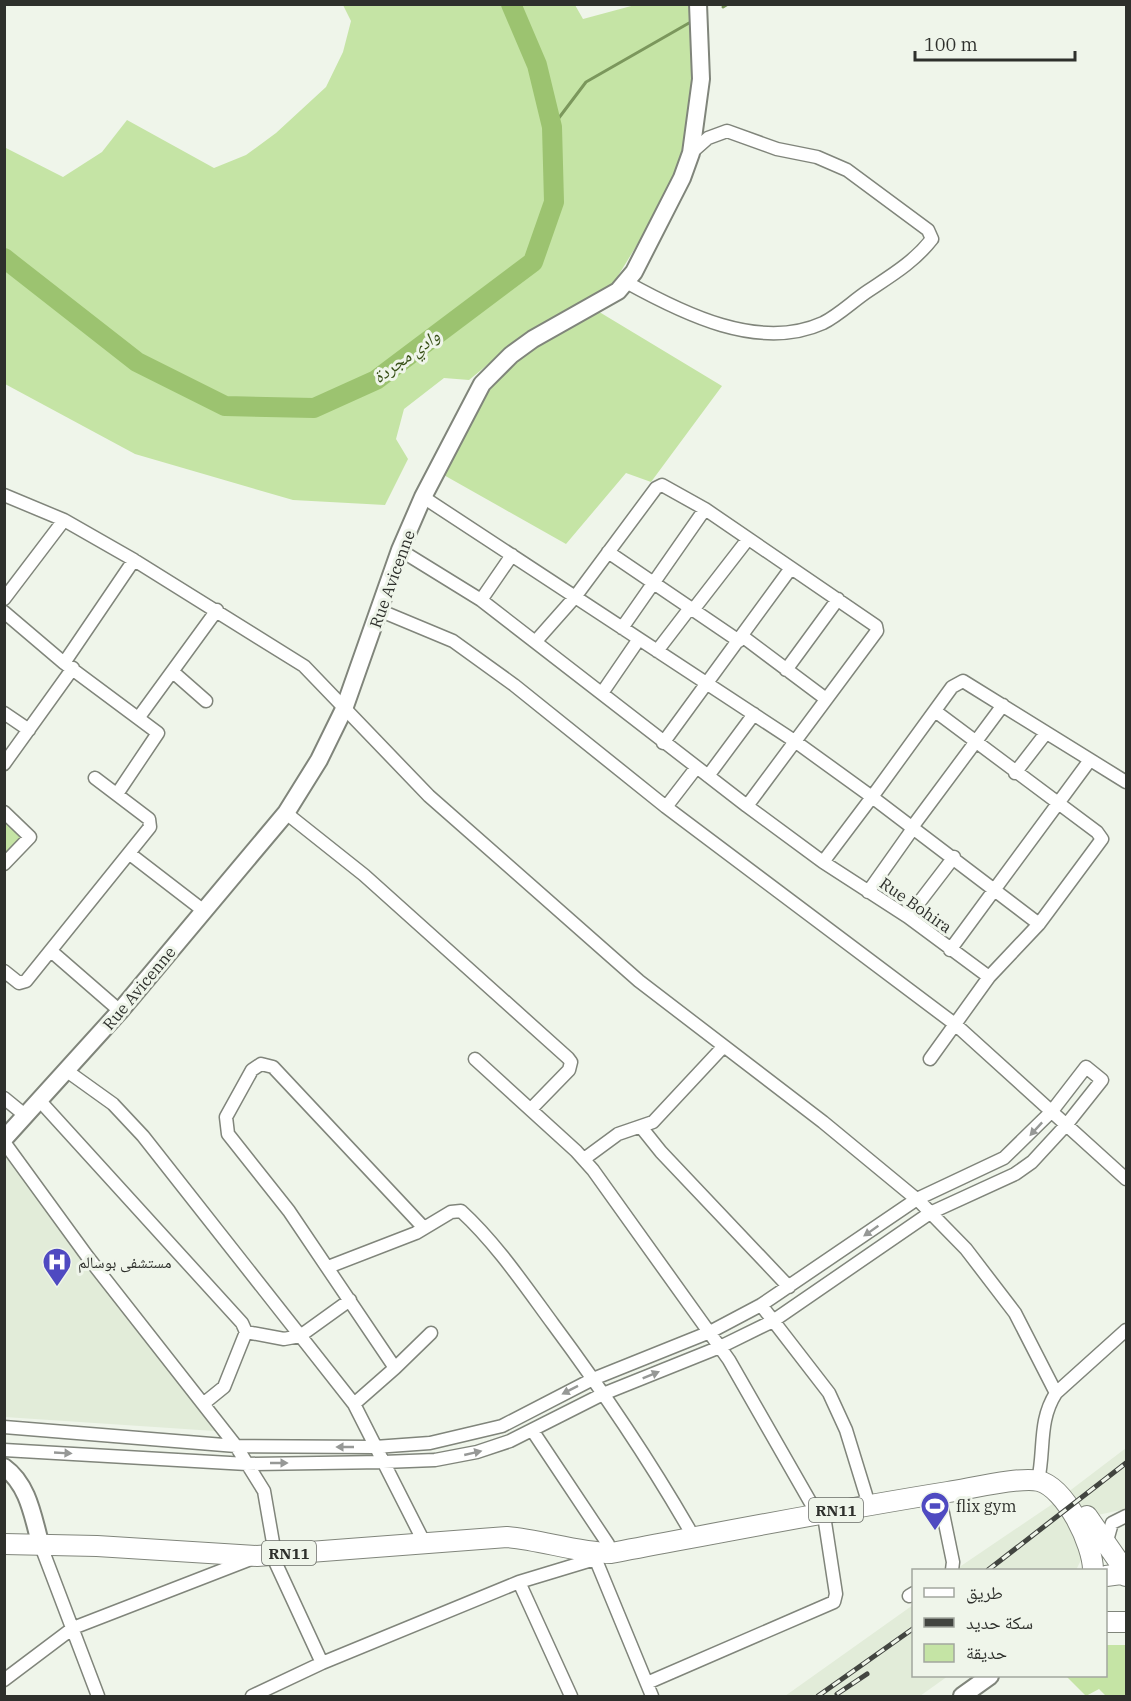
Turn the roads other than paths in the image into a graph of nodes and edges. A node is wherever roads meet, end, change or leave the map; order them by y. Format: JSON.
{"nodes":[{"id":1,"x":698,"y":4,"type":"edge"},
{"id":2,"x":691,"y":153,"type":"junction"},
{"id":3,"x":626,"y":282,"type":"junction"},
{"id":4,"x":4,"y":495,"type":"edge"},
{"id":5,"x":423,"y":496,"type":"junction"},
{"id":6,"x":705,"y":509,"type":"junction"},
{"id":7,"x":64,"y":520,"type":"junction"},
{"id":8,"x":748,"y":539,"type":"junction"},
{"id":9,"x":400,"y":550,"type":"junction"},
{"id":10,"x":608,"y":552,"type":"junction"},
{"id":11,"x":512,"y":555,"type":"junction"},
{"id":12,"x":134,"y":560,"type":"junction"},
{"id":13,"x":791,"y":568,"type":"junction"},
{"id":14,"x":653,"y":583,"type":"junction"},
{"id":15,"x":575,"y":597,"type":"junction"},
{"id":16,"x":4,"y":599,"type":"edge"},
{"id":17,"x":838,"y":599,"type":"junction"},
{"id":18,"x":481,"y":600,"type":"junction"},
{"id":19,"x":692,"y":609,"type":"junction"},
{"id":20,"x":217,"y":610,"type":"junction"},
{"id":21,"x":381,"y":611,"type":"junction"},
{"id":22,"x":4,"y":612,"type":"edge"},
{"id":23,"x":622,"y":628,"type":"junction"},
{"id":24,"x":740,"y":638,"type":"junction"},
{"id":25,"x":639,"y":639,"type":"junction"},
{"id":26,"x":536,"y":641,"type":"junction"},
{"id":27,"x":657,"y":651,"type":"junction"},
{"id":28,"x":69,"y":665,"type":"junction"},
{"id":29,"x":786,"y":670,"type":"junction"},
{"id":30,"x":173,"y":672,"type":"junction"},
{"id":31,"x":706,"y":683,"type":"junction"},
{"id":32,"x":602,"y":693,"type":"junction"},
{"id":33,"x":826,"y":699,"type":"junction"},
{"id":34,"x":206,"y":701,"type":"dead end"},
{"id":35,"x":1003,"y":705,"type":"junction"},
{"id":36,"x":344,"y":709,"type":"junction"},
{"id":37,"x":935,"y":711,"type":"junction"},
{"id":38,"x":4,"y":713,"type":"edge"},
{"id":39,"x":754,"y":714,"type":"junction"},
{"id":40,"x":139,"y":717,"type":"junction"},
{"id":41,"x":29,"y":730,"type":"junction"},
{"id":42,"x":1046,"y":733,"type":"junction"},
{"id":43,"x":796,"y":742,"type":"junction"},
{"id":44,"x":663,"y":743,"type":"junction"},
{"id":45,"x":976,"y":743,"type":"junction"},
{"id":46,"x":1090,"y":759,"type":"junction"},
{"id":47,"x":4,"y":764,"type":"edge"},
{"id":48,"x":696,"y":768,"type":"junction"},
{"id":49,"x":1015,"y":773,"type":"junction"},
{"id":50,"x":708,"y":776,"type":"junction"},
{"id":51,"x":95,"y":778,"type":"dead end"},
{"id":52,"x":1126,"y":782,"type":"edge"},
{"id":53,"x":117,"y":794,"type":"junction"},
{"id":54,"x":872,"y":797,"type":"junction"},
{"id":55,"x":1059,"y":804,"type":"junction"},
{"id":56,"x":747,"y":806,"type":"junction"},
{"id":57,"x":666,"y":807,"type":"junction"},
{"id":58,"x":4,"y":812,"type":"edge"},
{"id":59,"x":286,"y":813,"type":"junction"},
{"id":60,"x":914,"y":827,"type":"junction"},
{"id":61,"x":130,"y":854,"type":"junction"},
{"id":62,"x":954,"y":857,"type":"junction"},
{"id":63,"x":823,"y":862,"type":"junction"},
{"id":64,"x":4,"y":864,"type":"edge"},
{"id":65,"x":996,"y":889,"type":"junction"},
{"id":66,"x":868,"y":892,"type":"junction"},
{"id":67,"x":204,"y":911,"type":"junction"},
{"id":68,"x":908,"y":917,"type":"junction"},
{"id":69,"x":1039,"y":924,"type":"junction"},
{"id":70,"x":950,"y":950,"type":"junction"},
{"id":71,"x":51,"y":951,"type":"junction"},
{"id":72,"x":4,"y":971,"type":"edge"},
{"id":73,"x":989,"y":977,"type":"junction"},
{"id":74,"x":120,"y":1011,"type":"junction"},
{"id":75,"x":956,"y":1025,"type":"junction"},
{"id":76,"x":723,"y":1047,"type":"junction"},
{"id":77,"x":475,"y":1059,"type":"dead end"},
{"id":78,"x":930,"y":1059,"type":"dead end"},
{"id":79,"x":67,"y":1071,"type":"junction"},
{"id":80,"x":4,"y":1098,"type":"edge"},
{"id":81,"x":40,"y":1101,"type":"junction"},
{"id":82,"x":531,"y":1109,"type":"junction"},
{"id":83,"x":1053,"y":1111,"type":"junction"},
{"id":84,"x":26,"y":1116,"type":"junction"},
{"id":85,"x":1067,"y":1124,"type":"junction"},
{"id":86,"x":641,"y":1126,"type":"junction"},
{"id":87,"x":4,"y":1141,"type":"edge"},
{"id":88,"x":584,"y":1160,"type":"junction"},
{"id":89,"x":1126,"y":1179,"type":"edge"},
{"id":90,"x":916,"y":1199,"type":"junction"},
{"id":91,"x":930,"y":1213,"type":"junction"},
{"id":92,"x":424,"y":1228,"type":"junction"},
{"id":93,"x":328,"y":1267,"type":"junction"},
{"id":94,"x":789,"y":1287,"type":"junction"},
{"id":95,"x":350,"y":1300,"type":"junction"},
{"id":96,"x":761,"y":1305,"type":"junction"},
{"id":97,"x":773,"y":1321,"type":"junction"},
{"id":98,"x":1126,"y":1330,"type":"edge"},
{"id":99,"x":246,"y":1332,"type":"junction"},
{"id":100,"x":710,"y":1332,"type":"junction"},
{"id":101,"x":431,"y":1333,"type":"dead end"},
{"id":102,"x":300,"y":1336,"type":"junction"},
{"id":103,"x":720,"y":1347,"type":"junction"},
{"id":104,"x":395,"y":1368,"type":"junction"},
{"id":105,"x":593,"y":1379,"type":"junction"},
{"id":106,"x":1056,"y":1393,"type":"junction"},
{"id":107,"x":603,"y":1394,"type":"junction"},
{"id":108,"x":203,"y":1404,"type":"junction"},
{"id":109,"x":354,"y":1404,"type":"junction"},
{"id":110,"x":4,"y":1427,"type":"edge"},
{"id":111,"x":532,"y":1430,"type":"junction"},
{"id":112,"x":236,"y":1446,"type":"junction"},
{"id":113,"x":375,"y":1447,"type":"junction"},
{"id":114,"x":4,"y":1450,"type":"edge"},
{"id":115,"x":383,"y":1462,"type":"junction"},
{"id":116,"x":247,"y":1464,"type":"junction"},
{"id":117,"x":4,"y":1467,"type":"edge"},
{"id":118,"x":1039,"y":1475,"type":"junction"},
{"id":119,"x":939,"y":1494,"type":"junction"},
{"id":120,"x":867,"y":1495,"type":"junction"},
{"id":121,"x":819,"y":1507,"type":"junction"},
{"id":122,"x":1126,"y":1516,"type":"edge"},
{"id":123,"x":689,"y":1529,"type":"junction"},
{"id":124,"x":424,"y":1542,"type":"junction"},
{"id":125,"x":4,"y":1544,"type":"edge"},
{"id":126,"x":1106,"y":1544,"type":"junction"},
{"id":127,"x":41,"y":1546,"type":"junction"},
{"id":128,"x":592,"y":1550,"type":"junction"},
{"id":129,"x":268,"y":1555,"type":"junction"},
{"id":130,"x":952,"y":1569,"type":"edge"},
{"id":131,"x":1093,"y":1569,"type":"edge"},
{"id":132,"x":1126,"y":1574,"type":"edge"},
{"id":133,"x":1107,"y":1576,"type":"edge"},
{"id":134,"x":519,"y":1582,"type":"junction"},
{"id":135,"x":73,"y":1628,"type":"junction"},
{"id":136,"x":322,"y":1663,"type":"junction"},
{"id":137,"x":989,"y":1677,"type":"edge"},
{"id":138,"x":4,"y":1680,"type":"edge"},
{"id":139,"x":646,"y":1683,"type":"junction"},
{"id":140,"x":98,"y":1696,"type":"edge"},
{"id":141,"x":252,"y":1696,"type":"edge"},
{"id":142,"x":571,"y":1696,"type":"edge"},
{"id":143,"x":652,"y":1696,"type":"edge"},
{"id":144,"x":962,"y":1696,"type":"edge"}],
"edges":[{"from":1,"to":2,"type":"street","name":"Rue Avicenne"},
{"from":2,"to":3,"type":"street","name":"Rue Avicenne"},
{"from":2,"to":3,"type":"street"},
{"from":3,"to":5,"type":"street","name":"Rue Avicenne"},
{"from":4,"to":7,"type":"street"},
{"from":5,"to":9,"type":"street","name":"Rue Avicenne"},
{"from":5,"to":11,"type":"street"},
{"from":6,"to":8,"type":"street"},
{"from":6,"to":10,"type":"street"},
{"from":6,"to":14,"type":"street"},
{"from":7,"to":12,"type":"street"},
{"from":7,"to":16,"type":"street"},
{"from":8,"to":13,"type":"street"},
{"from":8,"to":19,"type":"street"},
{"from":9,"to":18,"type":"street","name":"Rue Bohira"},
{"from":9,"to":21,"type":"street","name":"Rue Avicenne"},
{"from":10,"to":14,"type":"street"},
{"from":10,"to":15,"type":"street"},
{"from":11,"to":15,"type":"street"},
{"from":11,"to":18,"type":"street"},
{"from":12,"to":20,"type":"street"},
{"from":12,"to":28,"type":"street"},
{"from":13,"to":17,"type":"street"},
{"from":13,"to":24,"type":"street"},
{"from":14,"to":19,"type":"street"},
{"from":14,"to":23,"type":"street"},
{"from":15,"to":23,"type":"street"},
{"from":15,"to":26,"type":"street"},
{"from":17,"to":29,"type":"street"},
{"from":17,"to":33,"type":"street"},
{"from":18,"to":26,"type":"street","name":"Rue Bohira"},
{"from":19,"to":24,"type":"street"},
{"from":19,"to":27,"type":"street"},
{"from":20,"to":30,"type":"street"},
{"from":20,"to":36,"type":"street"},
{"from":21,"to":36,"type":"street","name":"Rue Avicenne"},
{"from":21,"to":57,"type":"street"},
{"from":22,"to":28,"type":"street"},
{"from":23,"to":25,"type":"street"},
{"from":24,"to":29,"type":"street"},
{"from":24,"to":31,"type":"street"},
{"from":25,"to":27,"type":"street"},
{"from":25,"to":32,"type":"street"},
{"from":26,"to":32,"type":"street","name":"Rue Bohira"},
{"from":27,"to":31,"type":"street"},
{"from":28,"to":40,"type":"street"},
{"from":28,"to":41,"type":"street"},
{"from":29,"to":33,"type":"street"},
{"from":30,"to":34,"type":"street"},
{"from":30,"to":40,"type":"street"},
{"from":31,"to":39,"type":"street"},
{"from":31,"to":44,"type":"street"},
{"from":32,"to":44,"type":"street","name":"Rue Bohira"},
{"from":33,"to":43,"type":"street"},
{"from":35,"to":37,"type":"street"},
{"from":35,"to":42,"type":"street"},
{"from":35,"to":45,"type":"street"},
{"from":36,"to":59,"type":"street","name":"Rue Avicenne"},
{"from":36,"to":76,"type":"street"},
{"from":37,"to":45,"type":"street"},
{"from":37,"to":54,"type":"street"},
{"from":38,"to":41,"type":"street"},
{"from":39,"to":43,"type":"street"},
{"from":39,"to":50,"type":"street"},
{"from":40,"to":53,"type":"street"},
{"from":41,"to":47,"type":"street"},
{"from":42,"to":46,"type":"street"},
{"from":42,"to":49,"type":"street"},
{"from":43,"to":54,"type":"street"},
{"from":43,"to":56,"type":"street"},
{"from":44,"to":48,"type":"street","name":"Rue Bohira"},
{"from":45,"to":49,"type":"street"},
{"from":45,"to":60,"type":"street"},
{"from":46,"to":52,"type":"street"},
{"from":46,"to":55,"type":"street"},
{"from":48,"to":50,"type":"street","name":"Rue Bohira"},
{"from":48,"to":57,"type":"street"},
{"from":49,"to":55,"type":"street"},
{"from":50,"to":56,"type":"street","name":"Rue Bohira"},
{"from":51,"to":53,"type":"street"},
{"from":53,"to":61,"type":"street"},
{"from":54,"to":60,"type":"street"},
{"from":54,"to":63,"type":"street"},
{"from":55,"to":65,"type":"street"},
{"from":55,"to":69,"type":"street"},
{"from":56,"to":63,"type":"street","name":"Rue Bohira"},
{"from":57,"to":75,"type":"street"},
{"from":58,"to":64,"type":"street"},
{"from":59,"to":67,"type":"street","name":"Rue Avicenne"},
{"from":59,"to":82,"type":"street"},
{"from":60,"to":62,"type":"street"},
{"from":60,"to":66,"type":"street"},
{"from":61,"to":67,"type":"street"},
{"from":61,"to":71,"type":"street"},
{"from":62,"to":65,"type":"street"},
{"from":62,"to":68,"type":"street"},
{"from":63,"to":66,"type":"street","name":"Rue Bohira"},
{"from":65,"to":69,"type":"street"},
{"from":65,"to":70,"type":"street"},
{"from":66,"to":68,"type":"street","name":"Rue Bohira"},
{"from":67,"to":74,"type":"street","name":"Rue Avicenne"},
{"from":68,"to":70,"type":"street","name":"Rue Bohira"},
{"from":69,"to":73,"type":"street"},
{"from":70,"to":73,"type":"street","name":"Rue Bohira"},
{"from":71,"to":72,"type":"street"},
{"from":71,"to":74,"type":"street"},
{"from":73,"to":75,"type":"street"},
{"from":74,"to":79,"type":"street","name":"Rue Avicenne"},
{"from":75,"to":78,"type":"street"},
{"from":75,"to":83,"type":"street"},
{"from":76,"to":86,"type":"street"},
{"from":76,"to":90,"type":"street"},
{"from":77,"to":82,"type":"street"},
{"from":79,"to":81,"type":"street","name":"Rue Avicenne"},
{"from":79,"to":102,"type":"street"},
{"from":80,"to":84,"type":"street"},
{"from":81,"to":84,"type":"street","name":"Rue Avicenne"},
{"from":81,"to":99,"type":"street"},
{"from":82,"to":88,"type":"street"},
{"from":83,"to":85,"type":"street"},
{"from":83,"to":85,"type":"street"},
{"from":83,"to":90,"type":"street","one_way":true},
{"from":84,"to":87,"type":"street","name":"Rue Avicenne"},
{"from":85,"to":89,"type":"street"},
{"from":85,"to":91,"type":"street"},
{"from":86,"to":88,"type":"street"},
{"from":86,"to":94,"type":"street"},
{"from":87,"to":108,"type":"street"},
{"from":88,"to":100,"type":"street"},
{"from":90,"to":91,"type":"street"},
{"from":90,"to":94,"type":"street","one_way":true},
{"from":91,"to":97,"type":"street"},
{"from":91,"to":106,"type":"street"},
{"from":92,"to":93,"type":"street"},
{"from":92,"to":93,"type":"street"},
{"from":92,"to":105,"type":"street"},
{"from":93,"to":95,"type":"street"},
{"from":94,"to":96,"type":"street"},
{"from":95,"to":102,"type":"street"},
{"from":95,"to":104,"type":"street"},
{"from":96,"to":97,"type":"street"},
{"from":96,"to":100,"type":"street"},
{"from":97,"to":103,"type":"street"},
{"from":97,"to":120,"type":"street"},
{"from":98,"to":106,"type":"street"},
{"from":99,"to":102,"type":"street"},
{"from":99,"to":108,"type":"street"},
{"from":100,"to":103,"type":"street"},
{"from":100,"to":105,"type":"street"},
{"from":101,"to":104,"type":"street"},
{"from":102,"to":109,"type":"street"},
{"from":107,"to":103,"type":"street","one_way":true},
{"from":103,"to":121,"type":"street"},
{"from":104,"to":109,"type":"street"},
{"from":105,"to":107,"type":"street"},
{"from":105,"to":113,"type":"street","one_way":true},
{"from":106,"to":118,"type":"street"},
{"from":107,"to":111,"type":"street"},
{"from":107,"to":123,"type":"street"},
{"from":108,"to":112,"type":"street"},
{"from":109,"to":113,"type":"street"},
{"from":110,"to":112,"type":"street"},
{"from":115,"to":111,"type":"street","one_way":true},
{"from":111,"to":128,"type":"street"},
{"from":113,"to":112,"type":"street","one_way":true},
{"from":112,"to":116,"type":"street"},
{"from":113,"to":115,"type":"street"},
{"from":114,"to":116,"type":"street","one_way":true},
{"from":116,"to":115,"type":"street","one_way":true},
{"from":115,"to":124,"type":"street"},
{"from":116,"to":129,"type":"street"},
{"from":117,"to":127,"type":"street"},
{"from":118,"to":119,"type":"main road","number":"RN11"},
{"from":118,"to":120,"type":"main road","number":"RN11"},
{"from":118,"to":126,"type":"main road"},
{"from":118,"to":131,"type":"main road"},
{"from":119,"to":121,"type":"main road","number":"RN11"},
{"from":119,"to":130,"type":"street"},
{"from":120,"to":121,"type":"main road","number":"RN11"},
{"from":121,"to":123,"type":"main road","number":"RN11"},
{"from":121,"to":128,"type":"main road","number":"RN11"},
{"from":121,"to":139,"type":"street"},
{"from":122,"to":126,"type":"street"},
{"from":123,"to":128,"type":"main road","number":"RN11"},
{"from":124,"to":128,"type":"main road","number":"RN11"},
{"from":124,"to":129,"type":"main road","number":"RN11"},
{"from":125,"to":127,"type":"main road","number":"RN11"},
{"from":126,"to":132,"type":"main road"},
{"from":127,"to":129,"type":"main road","number":"RN11"},
{"from":127,"to":135,"type":"street"},
{"from":128,"to":134,"type":"street"},
{"from":128,"to":139,"type":"street"},
{"from":129,"to":135,"type":"street"},
{"from":129,"to":136,"type":"street"},
{"from":132,"to":133,"type":"main road"},
{"from":134,"to":136,"type":"street"},
{"from":134,"to":142,"type":"street"},
{"from":135,"to":138,"type":"street"},
{"from":135,"to":140,"type":"street"},
{"from":136,"to":141,"type":"street"},
{"from":137,"to":144,"type":"street"},
{"from":139,"to":143,"type":"street"}]}
